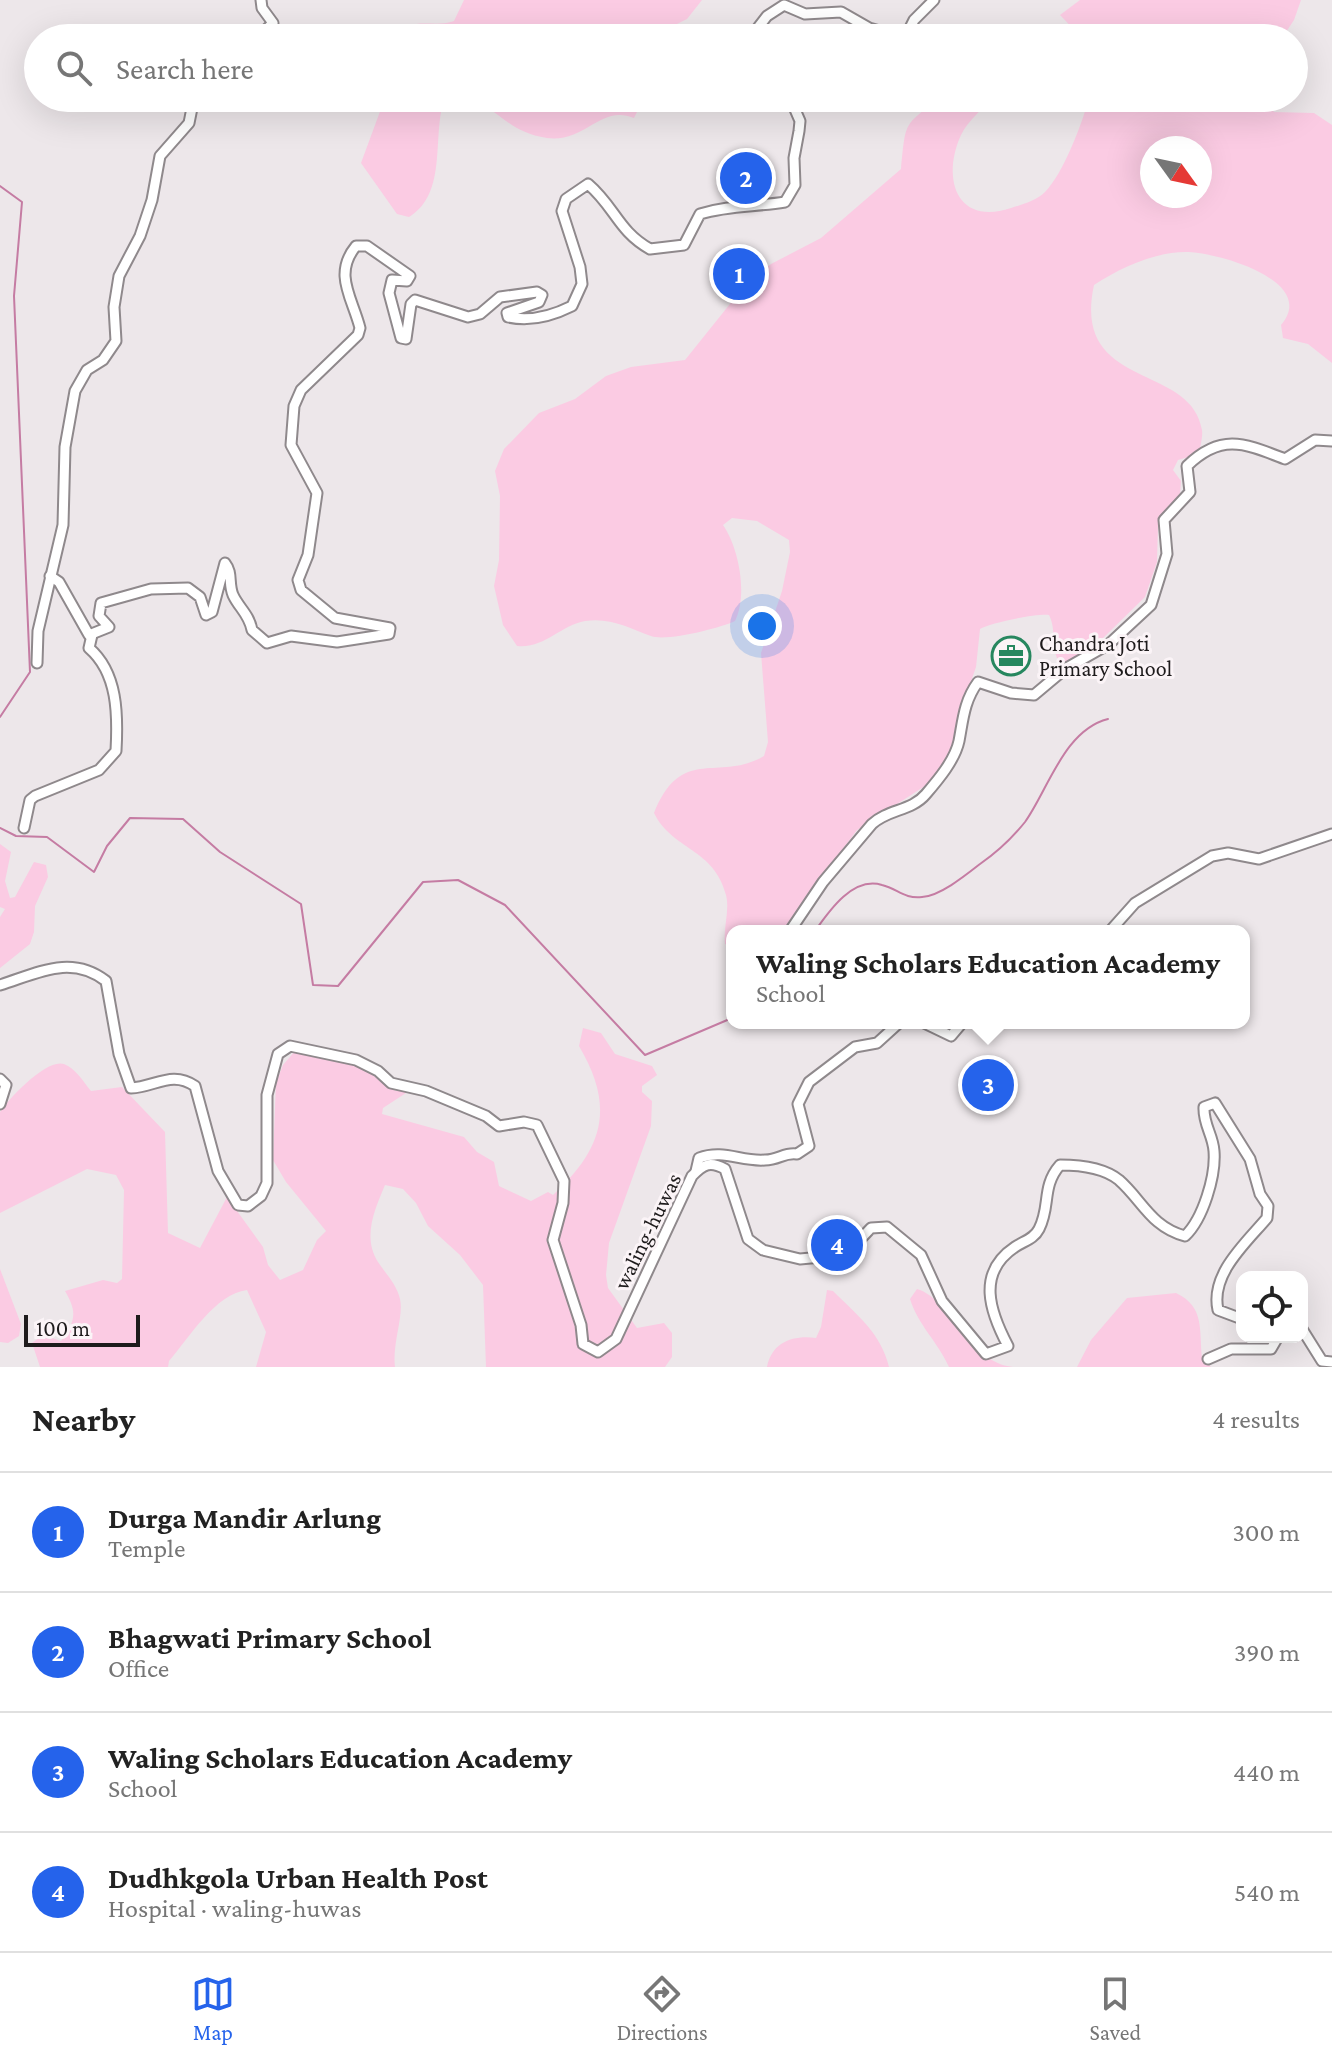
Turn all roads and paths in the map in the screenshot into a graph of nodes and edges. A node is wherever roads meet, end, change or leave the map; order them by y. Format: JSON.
{"nodes":[{"id":1,"x":261,"y":0,"type":"edge"},
{"id":2,"x":934,"y":0,"type":"edge"},
{"id":3,"x":272,"y":24,"type":"edge"},
{"id":4,"x":761,"y":24,"type":"edge"},
{"id":5,"x":862,"y":24,"type":"edge"},
{"id":6,"x":912,"y":24,"type":"edge"},
{"id":7,"x":191,"y":112,"type":"edge"},
{"id":8,"x":796,"y":112,"type":"edge"},
{"id":9,"x":1332,"y":441,"type":"edge"},
{"id":10,"x":50,"y":576,"type":"junction"},
{"id":11,"x":92,"y":635,"type":"junction"},
{"id":12,"x":37,"y":663,"type":"dead end"},
{"id":13,"x":24,"y":828,"type":"dead end"},
{"id":14,"x":1332,"y":834,"type":"edge"},
{"id":15,"x":794,"y":925,"type":"edge"},
{"id":16,"x":1115,"y":925,"type":"edge"},
{"id":17,"x":0,"y":985,"type":"edge"},
{"id":18,"x":892,"y":1029,"type":"edge"},
{"id":19,"x":936,"y":1029,"type":"edge"},
{"id":20,"x":957,"y":1029,"type":"edge"},
{"id":21,"x":0,"y":1079,"type":"edge"},
{"id":22,"x":0,"y":1104,"type":"edge"},
{"id":23,"x":696,"y":1172,"type":"junction"},
{"id":24,"x":1236,"y":1317,"type":"edge"},
{"id":25,"x":1308,"y":1339,"type":"edge"},
{"id":26,"x":1274,"y":1343,"type":"edge"},
{"id":27,"x":1208,"y":1359,"type":"dead end"},
{"id":28,"x":1332,"y":1362,"type":"edge"}],
"edges":[{"from":1,"to":3,"type":"street"},
{"from":2,"to":6,"type":"street"},
{"from":4,"to":5,"type":"street"},
{"from":7,"to":10,"type":"street"},
{"from":8,"to":11,"type":"street"},
{"from":9,"to":15,"type":"street"},
{"from":10,"to":11,"type":"street"},
{"from":10,"to":12,"type":"street"},
{"from":11,"to":13,"type":"street"},
{"from":14,"to":16,"type":"street"},
{"from":17,"to":23,"type":"street","name":"waling-huwas"},
{"from":18,"to":23,"type":"street"},
{"from":19,"to":20,"type":"street"},
{"from":21,"to":22,"type":"street"},
{"from":23,"to":24,"type":"street","name":"waling-huwas"},
{"from":25,"to":28,"type":"street"},
{"from":26,"to":27,"type":"street"}]}
